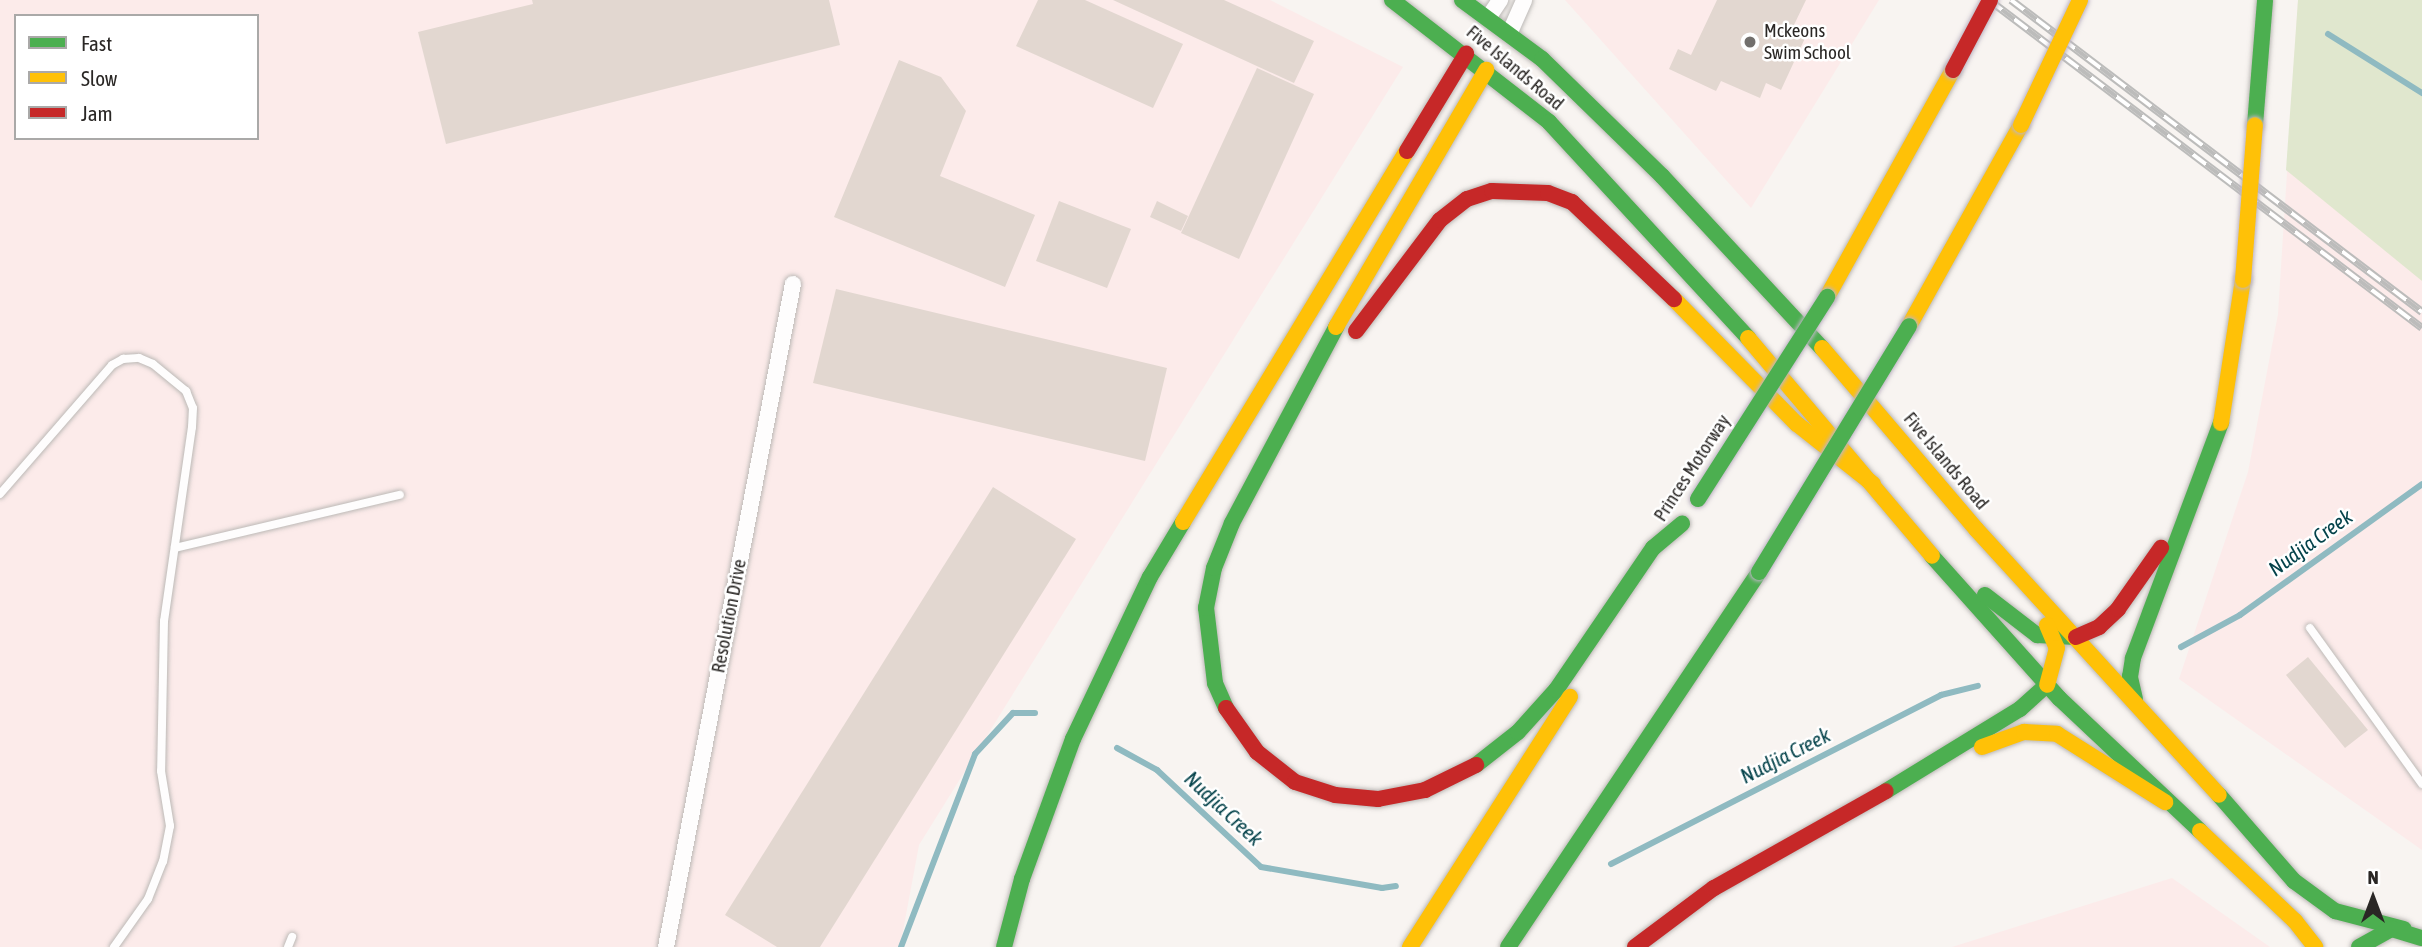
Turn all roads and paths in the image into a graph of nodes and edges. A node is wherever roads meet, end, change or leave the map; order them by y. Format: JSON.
{"nodes":[{"id":1,"x":1392,"y":0,"type":"edge"},
{"id":2,"x":1462,"y":0,"type":"edge"},
{"id":3,"x":1500,"y":0,"type":"edge"},
{"id":4,"x":1524,"y":0,"type":"edge"},
{"id":5,"x":1990,"y":0,"type":"edge"},
{"id":6,"x":2080,"y":0,"type":"edge"},
{"id":7,"x":2265,"y":0,"type":"edge"},
{"id":8,"x":1510,"y":32,"type":"junction"},
{"id":9,"x":1477,"y":36,"type":"junction"},
{"id":10,"x":1486,"y":70,"type":"junction"},
{"id":11,"x":793,"y":284,"type":"dead end"},
{"id":12,"x":1287,"y":419,"type":"junction"},
{"id":13,"x":2201,"y":482,"type":"junction"},
{"id":14,"x":1873,"y":484,"type":"junction"},
{"id":15,"x":0,"y":494,"type":"edge"},
{"id":16,"x":400,"y":495,"type":"dead end"},
{"id":17,"x":1682,"y":524,"type":"junction"},
{"id":18,"x":1976,"y":528,"type":"junction"},
{"id":19,"x":1913,"y":532,"type":"junction"},
{"id":20,"x":175,"y":548,"type":"junction"},
{"id":21,"x":2309,"y":628,"type":"dead end"},
{"id":22,"x":2076,"y":636,"type":"junction"},
{"id":23,"x":2056,"y":639,"type":"junction"},
{"id":24,"x":2047,"y":685,"type":"junction"},
{"id":25,"x":2135,"y":699,"type":"junction"},
{"id":26,"x":1920,"y":772,"type":"junction"},
{"id":27,"x":2422,"y":784,"type":"edge"},
{"id":28,"x":2165,"y":802,"type":"junction"},
{"id":29,"x":2404,"y":929,"type":"junction"},
{"id":30,"x":292,"y":937,"type":"dead end"},
{"id":31,"x":2422,"y":938,"type":"edge"},
{"id":32,"x":114,"y":947,"type":"edge"},
{"id":33,"x":288,"y":947,"type":"edge"},
{"id":34,"x":666,"y":947,"type":"edge"},
{"id":35,"x":1004,"y":947,"type":"edge"},
{"id":36,"x":1410,"y":947,"type":"edge"},
{"id":37,"x":1508,"y":947,"type":"edge"},
{"id":38,"x":1635,"y":947,"type":"edge"},
{"id":39,"x":2315,"y":947,"type":"edge"},
{"id":40,"x":2359,"y":947,"type":"edge"}],
"edges":[{"from":1,"to":9,"type":"main road","name":"Five Islands Road"},
{"from":2,"to":9,"type":"main road","name":"Five Islands Road"},
{"from":3,"to":9,"type":"street"},
{"from":4,"to":8,"type":"street"},
{"from":5,"to":17,"type":"main road","name":"Princes Motorway","bridge":true},
{"from":6,"to":37,"type":"main road","bridge":true},
{"from":7,"to":13,"type":"main road","bridge":true},
{"from":8,"to":9,"type":"main road","name":"Five Islands Road"},
{"from":8,"to":10,"type":"main road"},
{"from":8,"to":18,"type":"main road","name":"Five Islands Road"},
{"from":9,"to":10,"type":"main road","name":"Five Islands Road"},
{"from":9,"to":35,"type":"main road"},
{"from":10,"to":12,"type":"main road"},
{"from":10,"to":14,"type":"main road","name":"Five Islands Road"},
{"from":11,"to":34,"type":"street","name":"Resolution Drive"},
{"from":12,"to":14,"type":"main road"},
{"from":12,"to":17,"type":"main road"},
{"from":13,"to":22,"type":"main road"},
{"from":13,"to":25,"type":"main road"},
{"from":14,"to":19,"type":"main road","name":"Five Islands Road"},
{"from":15,"to":20,"type":"lane"},
{"from":16,"to":20,"type":"lane"},
{"from":17,"to":36,"type":"main road","name":"Princes Motorway"},
{"from":18,"to":22,"type":"main road","name":"Five Islands Road"},
{"from":18,"to":23,"type":"main road"},
{"from":19,"to":23,"type":"main road"},
{"from":19,"to":24,"type":"main road","name":"Five Islands Road"},
{"from":20,"to":32,"type":"lane"},
{"from":21,"to":27,"type":"lane"},
{"from":22,"to":23,"type":"main road"},
{"from":22,"to":25,"type":"main road","name":"Five Islands Road"},
{"from":23,"to":24,"type":"main road"},
{"from":24,"to":26,"type":"main road"},
{"from":24,"to":28,"type":"main road","name":"Five Islands Road"},
{"from":25,"to":29,"type":"main road","name":"Five Islands Road"},
{"from":26,"to":28,"type":"main road"},
{"from":26,"to":38,"type":"main road"},
{"from":28,"to":39,"type":"main road","name":"Five Islands Road"},
{"from":29,"to":31,"type":"main road","name":"Five Islands Road"},
{"from":29,"to":40,"type":"main road"},
{"from":30,"to":33,"type":"lane"}]}
